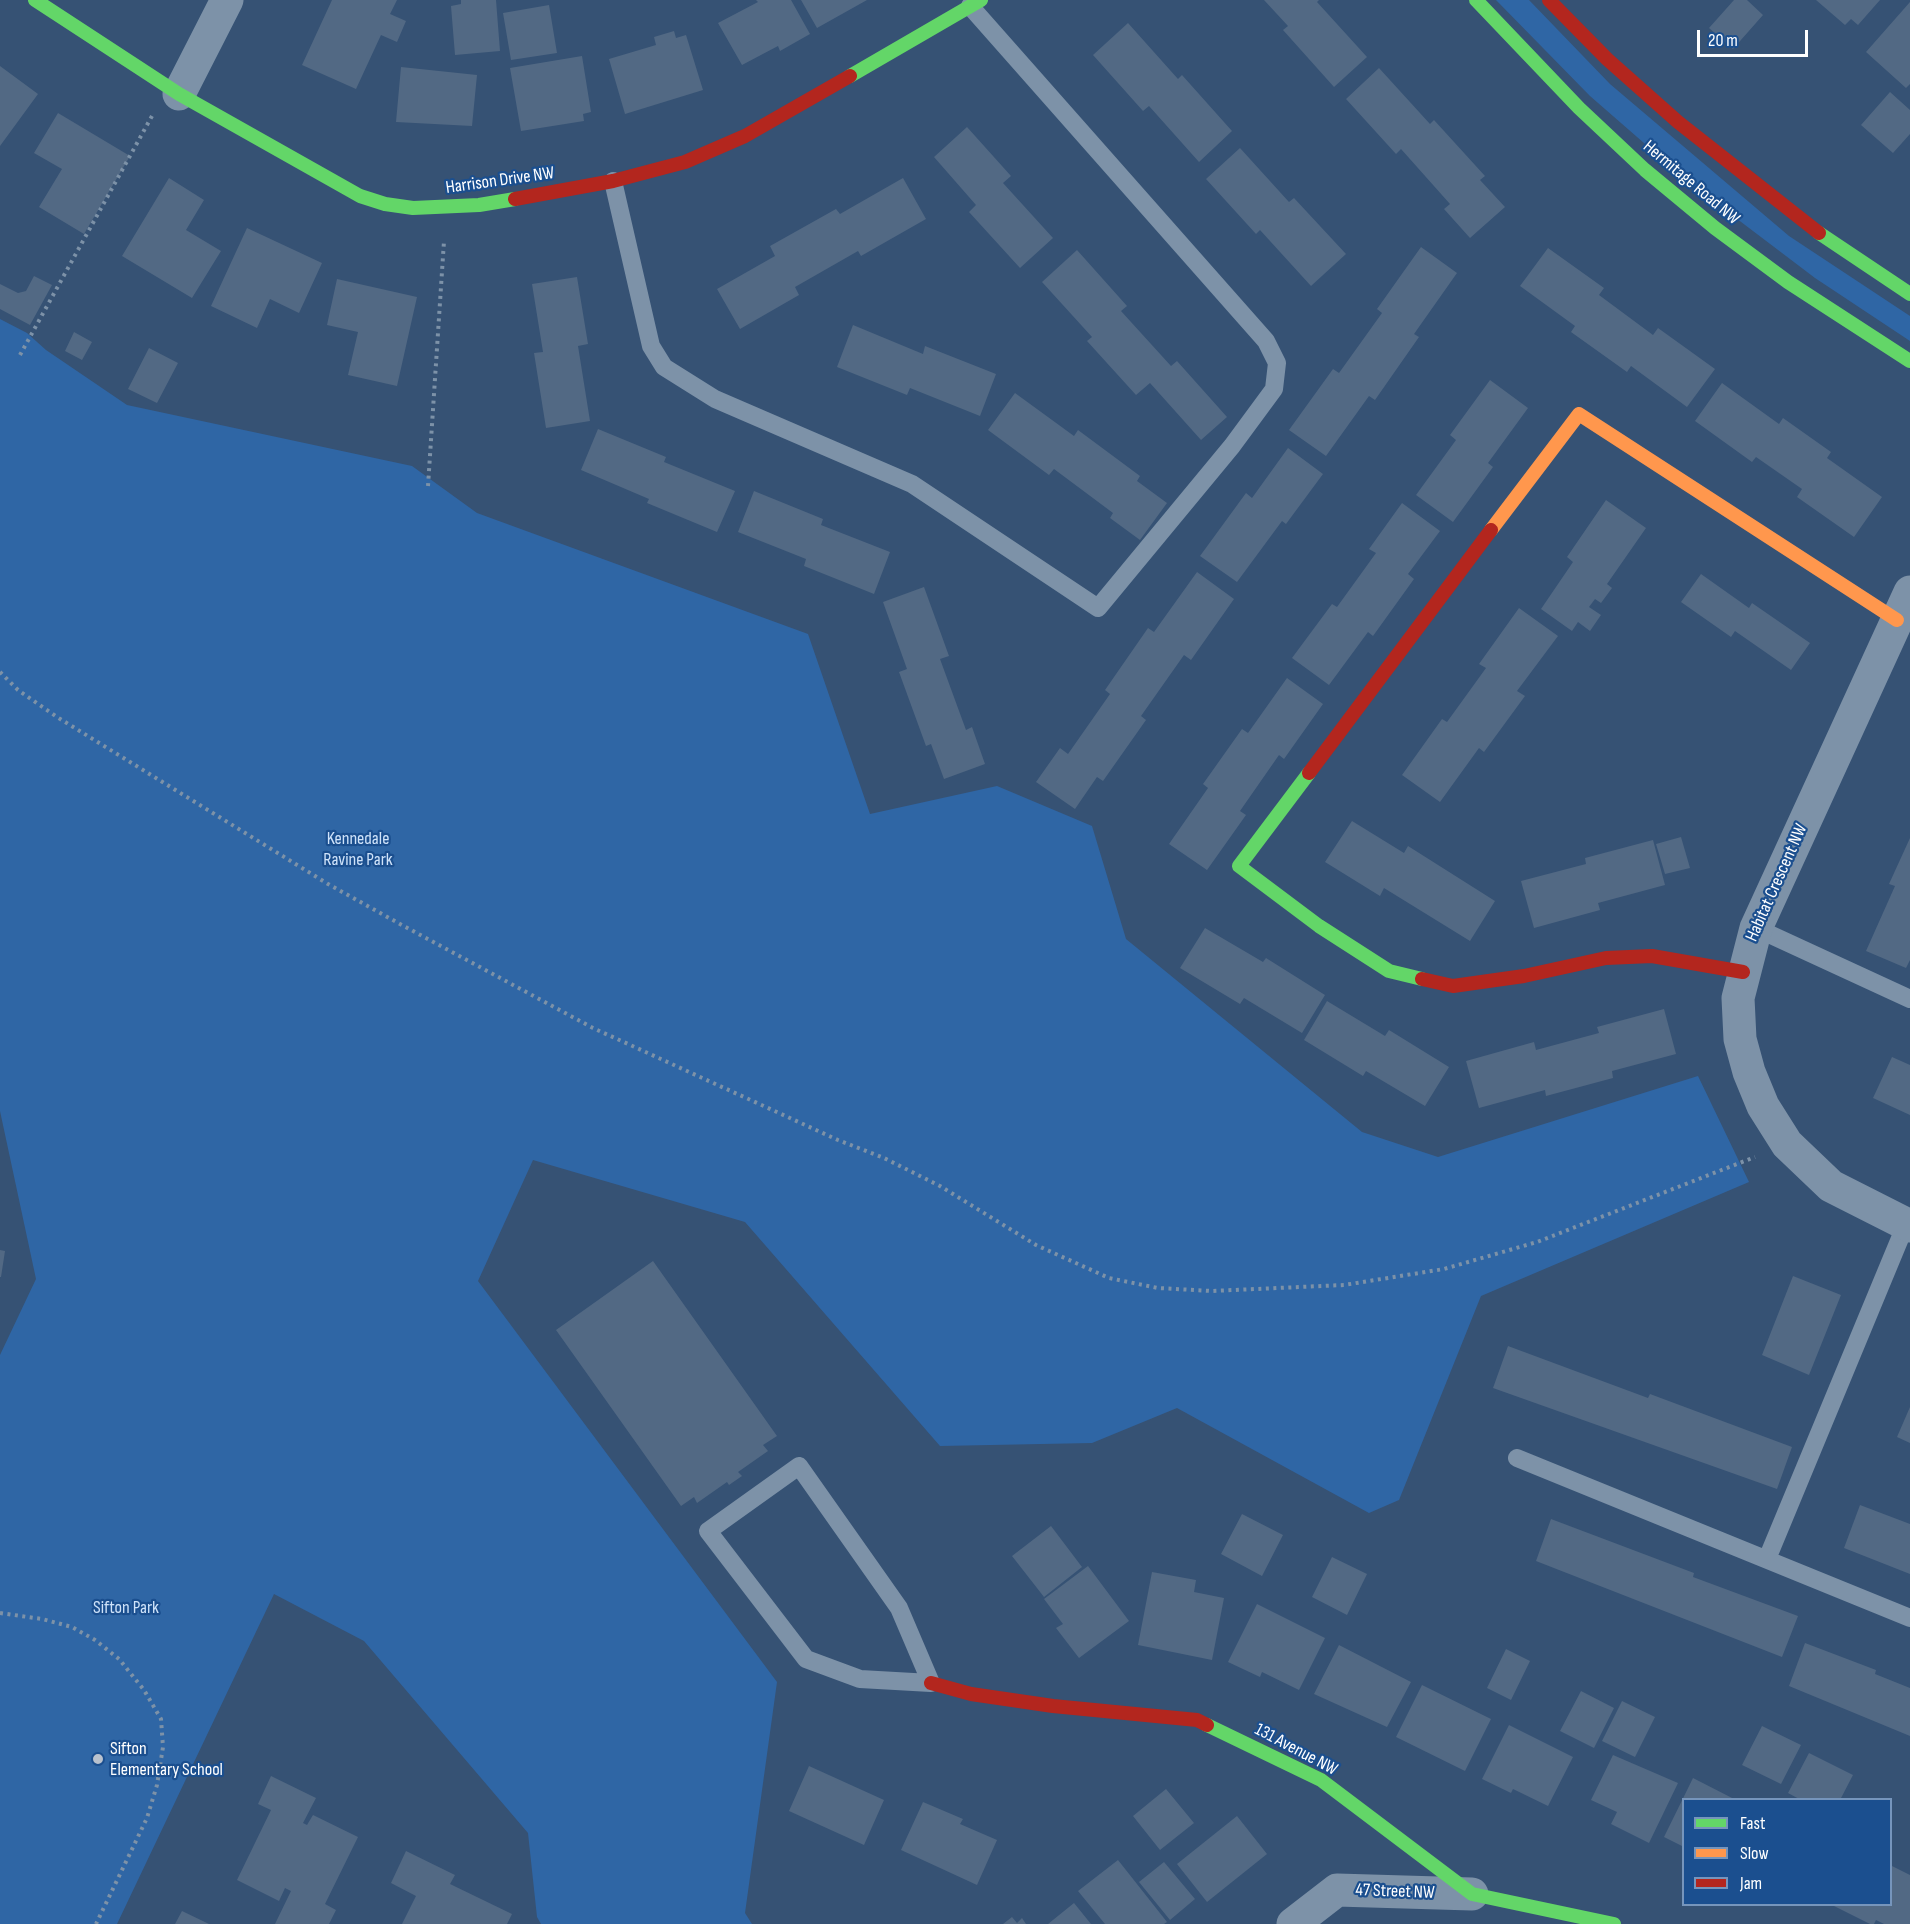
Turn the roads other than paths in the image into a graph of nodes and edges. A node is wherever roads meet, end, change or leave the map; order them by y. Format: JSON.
{"nodes":[{"id":1,"x":35,"y":0,"type":"edge"},
{"id":2,"x":227,"y":0,"type":"edge"},
{"id":3,"x":1476,"y":0,"type":"edge"},
{"id":4,"x":1549,"y":0,"type":"edge"},
{"id":5,"x":976,"y":3,"type":"edge"},
{"id":6,"x":179,"y":94,"type":"junction"},
{"id":7,"x":613,"y":181,"type":"junction"},
{"id":8,"x":1910,"y":294,"type":"edge"},
{"id":9,"x":1910,"y":361,"type":"edge"},
{"id":10,"x":1906,"y":613,"type":"edge"},
{"id":11,"x":1756,"y":928,"type":"junction"},
{"id":12,"x":1743,"y":972,"type":"junction"},
{"id":13,"x":1910,"y":999,"type":"edge"},
{"id":14,"x":1908,"y":1225,"type":"edge"},
{"id":15,"x":1517,"y":1458,"type":"dead end"},
{"id":16,"x":1767,"y":1559,"type":"junction"},
{"id":17,"x":1910,"y":1618,"type":"edge"},
{"id":18,"x":931,"y":1683,"type":"junction"},
{"id":19,"x":1472,"y":1894,"type":"junction"},
{"id":20,"x":1293,"y":1924,"type":"edge"},
{"id":21,"x":1614,"y":1924,"type":"edge"}],
"edges":[{"from":1,"to":6,"type":"street","name":"Harrison Drive NW"},
{"from":2,"to":6,"type":"street"},
{"from":3,"to":9,"type":"street","name":"Hermitage Road NW"},
{"from":4,"to":8,"type":"street"},
{"from":5,"to":7,"type":"street","name":"Harrison Drive NW"},
{"from":5,"to":7,"type":"lane"},
{"from":6,"to":7,"type":"street","name":"Harrison Drive NW"},
{"from":10,"to":11,"type":"street","name":"Habitat Crescent NW"},
{"from":10,"to":12,"type":"street"},
{"from":11,"to":12,"type":"street","name":"Habitat Crescent NW"},
{"from":11,"to":13,"type":"lane"},
{"from":12,"to":14,"type":"street","name":"Habitat Crescent NW"},
{"from":14,"to":16,"type":"lane"},
{"from":15,"to":16,"type":"lane"},
{"from":16,"to":17,"type":"lane"},
{"from":18,"to":18,"type":"lane"},
{"from":18,"to":19,"type":"street","name":"131 Avenue NW"},
{"from":19,"to":20,"type":"street","name":"47 Street NW"},
{"from":19,"to":21,"type":"street","name":"131 Avenue NW"}]}
